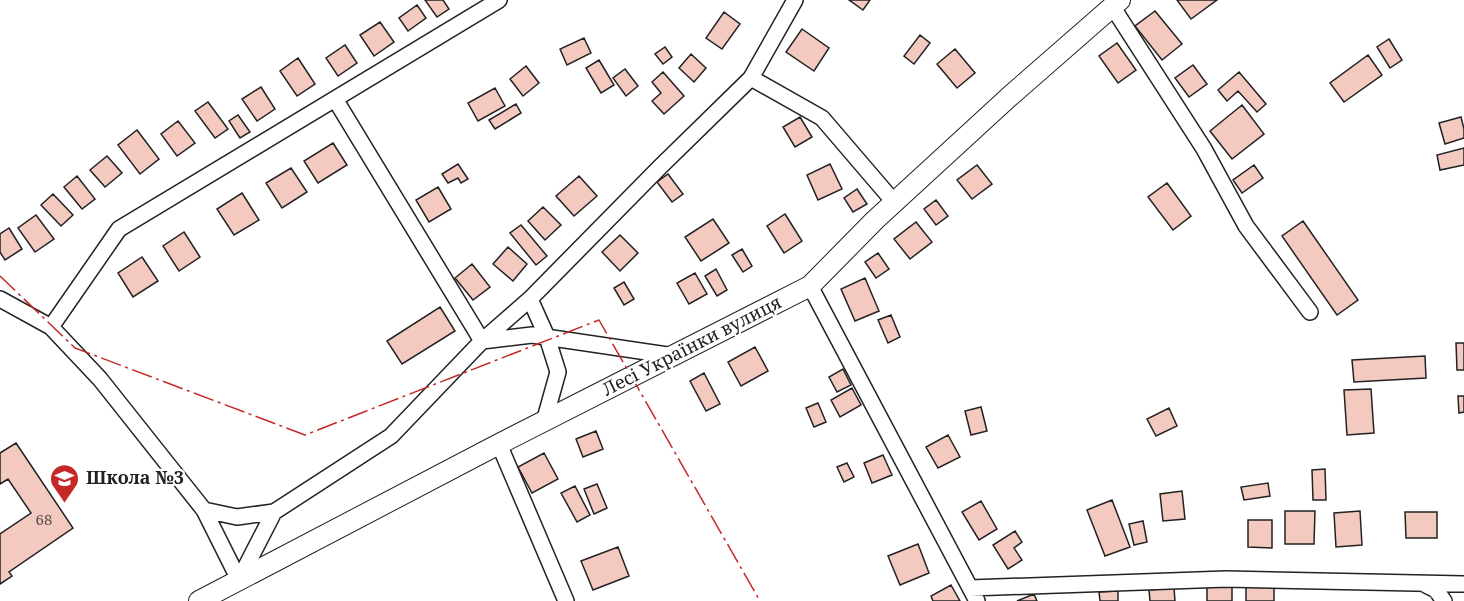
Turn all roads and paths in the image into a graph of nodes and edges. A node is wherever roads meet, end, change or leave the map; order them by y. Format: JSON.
{"nodes":[{"id":1,"x":499,"y":0,"type":"edge"},
{"id":2,"x":795,"y":0,"type":"edge"},
{"id":3,"x":1116,"y":3,"type":"edge"},
{"id":4,"x":751,"y":78,"type":"junction"},
{"id":5,"x":335,"y":99,"type":"junction"},
{"id":6,"x":894,"y":202,"type":"junction"},
{"id":7,"x":810,"y":286,"type":"junction"},
{"id":8,"x":0,"y":299,"type":"edge"},
{"id":9,"x":530,"y":299,"type":"junction"},
{"id":10,"x":1310,"y":312,"type":"dead end"},
{"id":11,"x":51,"y":327,"type":"junction"},
{"id":12,"x":547,"y":337,"type":"junction"},
{"id":13,"x":482,"y":342,"type":"junction"},
{"id":14,"x":674,"y":356,"type":"junction"},
{"id":15,"x":544,"y":422,"type":"junction"},
{"id":16,"x":499,"y":444,"type":"junction"},
{"id":17,"x":204,"y":510,"type":"junction"},
{"id":18,"x":274,"y":512,"type":"junction"},
{"id":19,"x":239,"y":580,"type":"junction"},
{"id":20,"x":1421,"y":583,"type":"junction"},
{"id":21,"x":1464,"y":584,"type":"edge"},
{"id":22,"x":974,"y":595,"type":"edge"},
{"id":23,"x":199,"y":601,"type":"edge"},
{"id":24,"x":566,"y":601,"type":"edge"},
{"id":25,"x":1444,"y":601,"type":"edge"}],
"edges":[{"from":1,"to":5,"type":"street"},
{"from":2,"to":4,"type":"street"},
{"from":3,"to":6,"type":"street","name":"Лесі Українки вулиця"},
{"from":3,"to":10,"type":"street"},
{"from":4,"to":6,"type":"street"},
{"from":4,"to":9,"type":"street"},
{"from":5,"to":11,"type":"street"},
{"from":5,"to":13,"type":"street"},
{"from":6,"to":7,"type":"street","name":"Лесі Українки вулиця"},
{"from":7,"to":14,"type":"street","name":"Лесі Українки вулиця"},
{"from":7,"to":22,"type":"street"},
{"from":8,"to":11,"type":"street"},
{"from":9,"to":12,"type":"street"},
{"from":9,"to":13,"type":"street"},
{"from":11,"to":17,"type":"street"},
{"from":12,"to":13,"type":"street"},
{"from":12,"to":14,"type":"street"},
{"from":12,"to":15,"type":"street"},
{"from":13,"to":18,"type":"street"},
{"from":14,"to":15,"type":"street","name":"Лесі Українки вулиця"},
{"from":15,"to":16,"type":"street","name":"Лесі Українки вулиця"},
{"from":16,"to":19,"type":"street","name":"Лесі Українки вулиця"},
{"from":16,"to":24,"type":"street"},
{"from":17,"to":18,"type":"street"},
{"from":17,"to":19,"type":"street"},
{"from":18,"to":19,"type":"street"},
{"from":19,"to":23,"type":"street","name":"Лесі Українки вулиця"},
{"from":20,"to":21,"type":"street"},
{"from":20,"to":22,"type":"street"},
{"from":20,"to":25,"type":"street"}]}
